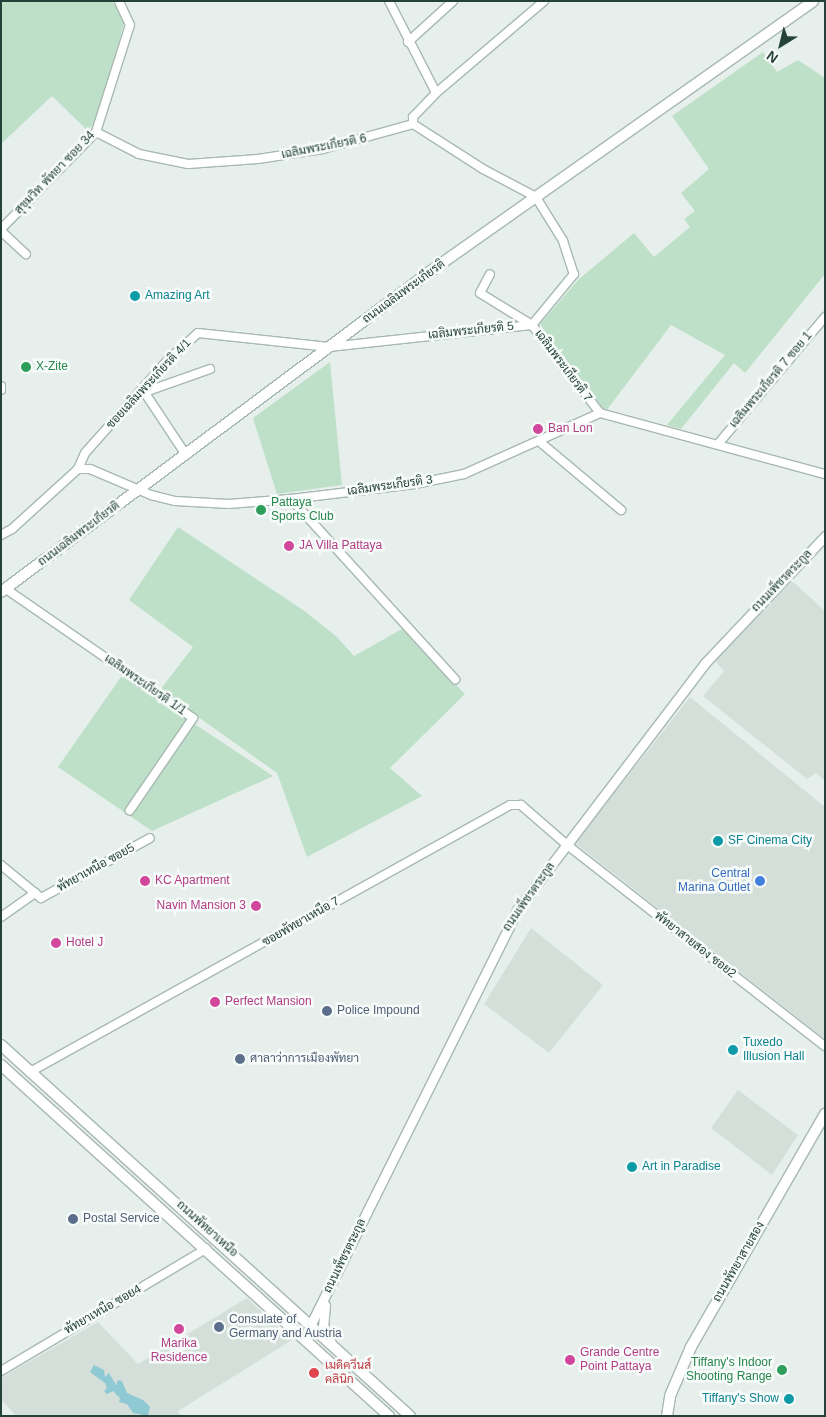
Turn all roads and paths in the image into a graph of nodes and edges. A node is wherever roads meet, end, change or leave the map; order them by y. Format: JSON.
{"nodes":[{"id":1,"x":119,"y":1,"type":"edge"},
{"id":2,"x":388,"y":1,"type":"edge"},
{"id":3,"x":453,"y":1,"type":"edge"},
{"id":4,"x":544,"y":1,"type":"edge"},
{"id":5,"x":813,"y":1,"type":"edge"},
{"id":6,"x":408,"y":42,"type":"junction"},
{"id":7,"x":436,"y":92,"type":"junction"},
{"id":8,"x":414,"y":124,"type":"junction"},
{"id":9,"x":96,"y":132,"type":"junction"},
{"id":10,"x":536,"y":197,"type":"junction"},
{"id":11,"x":1,"y":230,"type":"edge"},
{"id":12,"x":26,"y":254,"type":"dead end"},
{"id":13,"x":490,"y":274,"type":"dead end"},
{"id":14,"x":825,"y":317,"type":"edge"},
{"id":15,"x":532,"y":325,"type":"junction"},
{"id":16,"x":329,"y":347,"type":"junction"},
{"id":17,"x":210,"y":369,"type":"dead end"},
{"id":18,"x":1,"y":386,"type":"edge"},
{"id":19,"x":1,"y":390,"type":"edge"},
{"id":20,"x":144,"y":391,"type":"junction"},
{"id":21,"x":600,"y":413,"type":"junction"},
{"id":22,"x":540,"y":442,"type":"junction"},
{"id":23,"x":718,"y":444,"type":"junction"},
{"id":24,"x":186,"y":455,"type":"junction"},
{"id":25,"x":78,"y":469,"type":"junction"},
{"id":26,"x":825,"y":474,"type":"edge"},
{"id":27,"x":139,"y":489,"type":"junction"},
{"id":28,"x":291,"y":499,"type":"junction"},
{"id":29,"x":621,"y":510,"type":"dead end"},
{"id":30,"x":1,"y":535,"type":"edge"},
{"id":31,"x":825,"y":536,"type":"edge"},
{"id":32,"x":4,"y":590,"type":"edge"},
{"id":33,"x":455,"y":679,"type":"dead end"},
{"id":34,"x":130,"y":810,"type":"dead end"},
{"id":35,"x":150,"y":838,"type":"dead end"},
{"id":36,"x":566,"y":844,"type":"junction"},
{"id":37,"x":1,"y":865,"type":"edge"},
{"id":38,"x":38,"y":895,"type":"junction"},
{"id":39,"x":1,"y":917,"type":"edge"},
{"id":40,"x":1,"y":1045,"type":"edge"},
{"id":41,"x":825,"y":1046,"type":"edge"},
{"id":42,"x":1,"y":1065,"type":"edge"},
{"id":43,"x":30,"y":1072,"type":"junction"},
{"id":44,"x":825,"y":1114,"type":"edge"},
{"id":45,"x":206,"y":1249,"type":"junction"},
{"id":46,"x":334,"y":1279,"type":"junction"},
{"id":47,"x":311,"y":1324,"type":"junction"},
{"id":48,"x":304,"y":1338,"type":"junction"},
{"id":49,"x":331,"y":1343,"type":"junction"},
{"id":50,"x":1,"y":1372,"type":"edge"},
{"id":51,"x":389,"y":1416,"type":"edge"},
{"id":52,"x":410,"y":1416,"type":"edge"},
{"id":53,"x":667,"y":1416,"type":"edge"}],
"edges":[{"from":1,"to":9,"type":"street","name":"สุขุมวิท พัทยา ซอย 34"},
{"from":2,"to":6,"type":"street"},
{"from":3,"to":6,"type":"street"},
{"from":4,"to":7,"type":"street"},
{"from":5,"to":10,"type":"main road","name":"ถนนเฉลิมพระเกียรติ"},
{"from":6,"to":7,"type":"street"},
{"from":7,"to":8,"type":"street"},
{"from":8,"to":9,"type":"street","name":"เฉลิมพระเกียรติ 6"},
{"from":8,"to":10,"type":"street"},
{"from":9,"to":11,"type":"street","name":"สุขุมวิท พัทยา ซอย 34"},
{"from":10,"to":15,"type":"street","name":"เฉลิมพระเกียรติ 7"},
{"from":10,"to":16,"type":"main road","name":"ถนนเฉลิมพระเกียรติ"},
{"from":11,"to":12,"type":"street"},
{"from":13,"to":15,"type":"street","name":"เฉลิมพระเกียรติ 5"},
{"from":14,"to":23,"type":"street","name":"เฉลิมพระเกียรติ 7 ซอย 1"},
{"from":15,"to":16,"type":"street","name":"เฉลิมพระเกียรติ 5"},
{"from":15,"to":21,"type":"street","name":"เฉลิมพระเกียรติ 7"},
{"from":16,"to":20,"type":"street","name":"ซอยเฉลิมพระเกียรติ 4/1"},
{"from":16,"to":24,"type":"main road","name":"ถนนเฉลิมพระเกียรติ"},
{"from":17,"to":20,"type":"street"},
{"from":18,"to":19,"type":"street"},
{"from":20,"to":24,"type":"street"},
{"from":20,"to":25,"type":"street","name":"ซอยเฉลิมพระเกียรติ 4/1"},
{"from":21,"to":22,"type":"street","name":"เฉลิมพระเกียรติ 3"},
{"from":21,"to":23,"type":"street","name":"เฉลิมพระเกียรติ 7"},
{"from":22,"to":28,"type":"street","name":"เฉลิมพระเกียรติ 3"},
{"from":22,"to":29,"type":"street"},
{"from":23,"to":26,"type":"street","name":"เฉลิมพระเกียรติ 7"},
{"from":24,"to":27,"type":"main road","name":"ถนนเฉลิมพระเกียรติ"},
{"from":25,"to":27,"type":"street","name":"เฉลิมพระเกียรติ 3"},
{"from":25,"to":30,"type":"street"},
{"from":27,"to":28,"type":"street","name":"เฉลิมพระเกียรติ 3"},
{"from":27,"to":32,"type":"main road","name":"ถนนเฉลิมพระเกียรติ"},
{"from":28,"to":33,"type":"street"},
{"from":31,"to":36,"type":"street","name":"ถนนเพ็ชรตระกูล"},
{"from":32,"to":34,"type":"street","name":"เฉลิมพระเกียรติ 1/1"},
{"from":35,"to":38,"type":"street","name":"พัทยาเหนือ ซอย5"},
{"from":36,"to":41,"type":"street","name":"พัทยาสายสอง ซอย2"},
{"from":36,"to":43,"type":"street","name":"ซอยพัทยาเหนือ 7"},
{"from":36,"to":46,"type":"street","name":"ถนนเพ็ชรตระกูล"},
{"from":37,"to":38,"type":"street"},
{"from":38,"to":39,"type":"street","name":"พัทยาเหนือ ซอย5"},
{"from":40,"to":43,"type":"main road","name":"ถนนพัทยาเหนือ"},
{"from":42,"to":45,"type":"main road","name":"ถนนพัทยาเหนือ"},
{"from":43,"to":47,"type":"main road","name":"ถนนพัทยาเหนือ"},
{"from":44,"to":53,"type":"main road","name":"ถนนพัทยาสายสอง"},
{"from":45,"to":48,"type":"main road","name":"ถนนพัทยาเหนือ"},
{"from":45,"to":50,"type":"street","name":"พัทยาเหนือ ซอย4"},
{"from":46,"to":47,"type":"street","name":"ถนนเพ็ชรตระกูล"},
{"from":46,"to":49,"type":"street"},
{"from":47,"to":48,"type":"street","name":"ถนนเพ็ชรตระกูล"},
{"from":47,"to":49,"type":"main road","name":"ถนนพัทยาเหนือ"},
{"from":48,"to":51,"type":"main road","name":"ถนนพัทยาเหนือ"},
{"from":49,"to":52,"type":"main road","name":"ถนนพัทยาเหนือ"}]}
